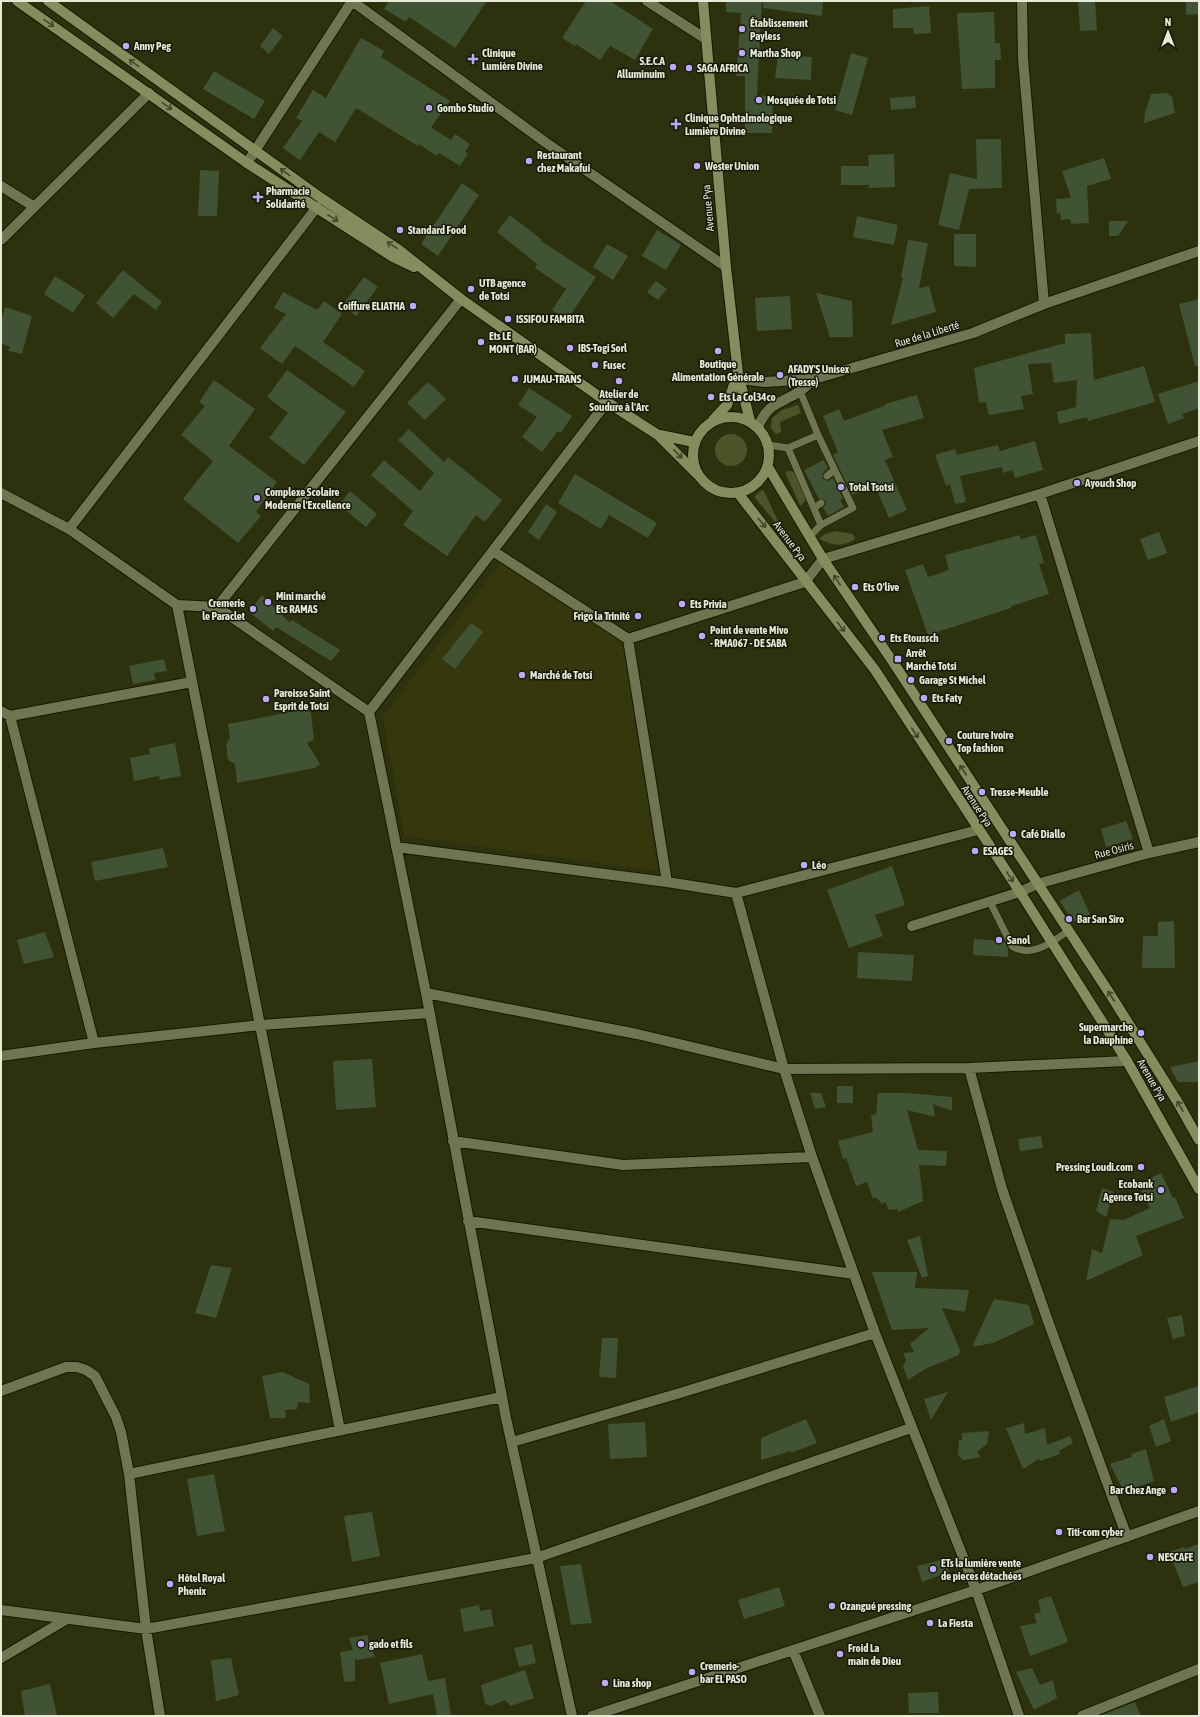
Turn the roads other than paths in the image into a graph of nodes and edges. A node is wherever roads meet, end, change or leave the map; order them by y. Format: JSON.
{"nodes":[{"id":1,"x":17,"y":1,"type":"edge"},
{"id":2,"x":48,"y":1,"type":"edge"},
{"id":3,"x":352,"y":1,"type":"edge"},
{"id":4,"x":647,"y":1,"type":"edge"},
{"id":5,"x":703,"y":1,"type":"edge"},
{"id":6,"x":1022,"y":1,"type":"edge"},
{"id":7,"x":706,"y":39,"type":"junction"},
{"id":8,"x":149,"y":94,"type":"junction"},
{"id":9,"x":254,"y":150,"type":"junction"},
{"id":10,"x":247,"y":163,"type":"junction"},
{"id":11,"x":1,"y":186,"type":"edge"},
{"id":12,"x":33,"y":206,"type":"junction"},
{"id":13,"x":317,"y":207,"type":"junction"},
{"id":14,"x":1,"y":240,"type":"edge"},
{"id":15,"x":1199,"y":251,"type":"edge"},
{"id":16,"x":726,"y":267,"type":"junction"},
{"id":17,"x":434,"y":278,"type":"junction"},
{"id":18,"x":461,"y":299,"type":"junction"},
{"id":19,"x":1044,"y":304,"type":"junction"},
{"id":20,"x":739,"y":376,"type":"junction"},
{"id":21,"x":814,"y":379,"type":"junction"},
{"id":22,"x":800,"y":391,"type":"junction"},
{"id":23,"x":607,"y":402,"type":"junction"},
{"id":24,"x":711,"y":422,"type":"junction"},
{"id":25,"x":754,"y":424,"type":"junction"},
{"id":26,"x":658,"y":435,"type":"junction"},
{"id":27,"x":818,"y":435,"type":"junction"},
{"id":28,"x":1199,"y":441,"type":"edge"},
{"id":29,"x":694,"y":442,"type":"junction"},
{"id":30,"x":769,"y":445,"type":"junction"},
{"id":31,"x":788,"y":448,"type":"junction"},
{"id":32,"x":768,"y":467,"type":"junction"},
{"id":33,"x":834,"y":470,"type":"junction"},
{"id":34,"x":697,"y":474,"type":"junction"},
{"id":35,"x":827,"y":476,"type":"dead end"},
{"id":36,"x":843,"y":488,"type":"junction"},
{"id":37,"x":1,"y":493,"type":"edge"},
{"id":38,"x":738,"y":493,"type":"junction"},
{"id":39,"x":836,"y":493,"type":"dead end"},
{"id":40,"x":1040,"y":494,"type":"junction"},
{"id":41,"x":821,"y":503,"type":"dead end"},
{"id":42,"x":814,"y":508,"type":"junction"},
{"id":43,"x":821,"y":525,"type":"junction"},
{"id":44,"x":69,"y":529,"type":"junction"},
{"id":45,"x":810,"y":536,"type":"junction"},
{"id":46,"x":493,"y":551,"type":"junction"},
{"id":47,"x":823,"y":559,"type":"junction"},
{"id":48,"x":805,"y":582,"type":"junction"},
{"id":49,"x":177,"y":605,"type":"junction"},
{"id":50,"x":217,"y":606,"type":"junction"},
{"id":51,"x":628,"y":639,"type":"junction"},
{"id":52,"x":192,"y":682,"type":"junction"},
{"id":53,"x":369,"y":712,"type":"junction"},
{"id":54,"x":5,"y":713,"type":"edge"},
{"id":55,"x":978,"y":830,"type":"junction"},
{"id":56,"x":1199,"y":842,"type":"edge"},
{"id":57,"x":396,"y":847,"type":"junction"},
{"id":58,"x":1149,"y":853,"type":"junction"},
{"id":59,"x":667,"y":882,"type":"junction"},
{"id":60,"x":1037,"y":884,"type":"junction"},
{"id":61,"x":1020,"y":892,"type":"junction"},
{"id":62,"x":736,"y":894,"type":"junction"},
{"id":63,"x":990,"y":902,"type":"junction"},
{"id":64,"x":912,"y":926,"type":"dead end"},
{"id":65,"x":1068,"y":931,"type":"junction"},
{"id":66,"x":1052,"y":942,"type":"junction"},
{"id":67,"x":426,"y":993,"type":"junction"},
{"id":68,"x":429,"y":1013,"type":"junction"},
{"id":69,"x":261,"y":1025,"type":"junction"},
{"id":70,"x":94,"y":1043,"type":"junction"},
{"id":71,"x":1,"y":1056,"type":"edge"},
{"id":72,"x":1127,"y":1061,"type":"junction"},
{"id":73,"x":969,"y":1068,"type":"junction"},
{"id":74,"x":784,"y":1069,"type":"junction"},
{"id":75,"x":1199,"y":1140,"type":"edge"},
{"id":76,"x":453,"y":1142,"type":"junction"},
{"id":77,"x":812,"y":1157,"type":"junction"},
{"id":78,"x":1199,"y":1189,"type":"edge"},
{"id":79,"x":468,"y":1221,"type":"junction"},
{"id":80,"x":854,"y":1274,"type":"junction"},
{"id":81,"x":875,"y":1333,"type":"junction"},
{"id":82,"x":1,"y":1391,"type":"edge"},
{"id":83,"x":502,"y":1397,"type":"junction"},
{"id":84,"x":911,"y":1428,"type":"junction"},
{"id":85,"x":340,"y":1430,"type":"junction"},
{"id":86,"x":512,"y":1442,"type":"junction"},
{"id":87,"x":129,"y":1474,"type":"junction"},
{"id":88,"x":1199,"y":1511,"type":"edge"},
{"id":89,"x":1127,"y":1538,"type":"junction"},
{"id":90,"x":536,"y":1558,"type":"junction"},
{"id":91,"x":976,"y":1590,"type":"junction"},
{"id":92,"x":1,"y":1610,"type":"edge"},
{"id":93,"x":67,"y":1619,"type":"junction"},
{"id":94,"x":146,"y":1630,"type":"junction"},
{"id":95,"x":792,"y":1650,"type":"junction"},
{"id":96,"x":1,"y":1658,"type":"edge"},
{"id":97,"x":1199,"y":1669,"type":"edge"},
{"id":98,"x":160,"y":1716,"type":"edge"},
{"id":99,"x":572,"y":1716,"type":"edge"},
{"id":100,"x":592,"y":1716,"type":"edge"},
{"id":101,"x":820,"y":1716,"type":"edge"},
{"id":102,"x":1019,"y":1716,"type":"edge"},
{"id":103,"x":1082,"y":1716,"type":"edge"}],
"edges":[{"from":1,"to":8,"type":"main road","one_way":true},
{"from":9,"to":2,"type":"main road","one_way":true},
{"from":3,"to":9,"type":"street"},
{"from":3,"to":16,"type":"street"},
{"from":4,"to":7,"type":"street"},
{"from":5,"to":7,"type":"main road","name":"Avenue Pya"},
{"from":6,"to":19,"type":"street"},
{"from":7,"to":16,"type":"main road","name":"Avenue Pya"},
{"from":8,"to":10,"type":"main road","one_way":true},
{"from":8,"to":12,"type":"street"},
{"from":9,"to":10,"type":"street"},
{"from":17,"to":9,"type":"main road","one_way":true},
{"from":10,"to":13,"type":"main road"},
{"from":11,"to":12,"type":"street"},
{"from":12,"to":14,"type":"street"},
{"from":13,"to":17,"type":"main road","one_way":true},
{"from":13,"to":44,"type":"street"},
{"from":15,"to":19,"type":"street","name":"Rue de la Liberté"},
{"from":16,"to":20,"type":"main road","name":"Avenue Pya"},
{"from":17,"to":18,"type":"main road"},
{"from":18,"to":23,"type":"main road"},
{"from":18,"to":50,"type":"street"},
{"from":19,"to":21,"type":"street","name":"Rue de la Liberté"},
{"from":20,"to":21,"type":"street"},
{"from":20,"to":24,"type":"main road"},
{"from":20,"to":25,"type":"main road","name":"Avenue Pya"},
{"from":21,"to":22,"type":"street"},
{"from":22,"to":25,"type":"street"},
{"from":22,"to":27,"type":"lane"},
{"from":23,"to":26,"type":"main road"},
{"from":23,"to":46,"type":"street"},
{"from":24,"to":25,"type":"main road"},
{"from":24,"to":29,"type":"main road"},
{"from":25,"to":30,"type":"main road"},
{"from":26,"to":29,"type":"main road"},
{"from":26,"to":34,"type":"main road","one_way":true},
{"from":27,"to":31,"type":"lane"},
{"from":27,"to":33,"type":"lane"},
{"from":28,"to":40,"type":"street"},
{"from":29,"to":34,"type":"main road"},
{"from":30,"to":31,"type":"lane"},
{"from":30,"to":32,"type":"main road"},
{"from":31,"to":42,"type":"lane"},
{"from":32,"to":38,"type":"main road"},
{"from":32,"to":45,"type":"main road","name":"Avenue Pya"},
{"from":33,"to":35,"type":"lane"},
{"from":33,"to":36,"type":"lane"},
{"from":34,"to":38,"type":"main road"},
{"from":36,"to":39,"type":"lane"},
{"from":36,"to":43,"type":"lane"},
{"from":37,"to":44,"type":"street"},
{"from":38,"to":48,"type":"main road","name":"Avenue Pya","one_way":true},
{"from":40,"to":47,"type":"street"},
{"from":40,"to":58,"type":"street"},
{"from":41,"to":42,"type":"lane"},
{"from":42,"to":43,"type":"lane"},
{"from":43,"to":45,"type":"lane"},
{"from":44,"to":49,"type":"street"},
{"from":45,"to":47,"type":"main road","name":"Avenue Pya"},
{"from":46,"to":51,"type":"street"},
{"from":46,"to":53,"type":"street"},
{"from":47,"to":48,"type":"street"},
{"from":60,"to":47,"type":"main road","name":"Avenue Pya","one_way":true},
{"from":48,"to":51,"type":"street"},
{"from":48,"to":55,"type":"main road","name":"Avenue Pya","one_way":true},
{"from":49,"to":50,"type":"street"},
{"from":49,"to":52,"type":"street"},
{"from":50,"to":53,"type":"street"},
{"from":51,"to":59,"type":"street"},
{"from":52,"to":54,"type":"street"},
{"from":52,"to":69,"type":"street"},
{"from":53,"to":57,"type":"street"},
{"from":54,"to":70,"type":"street"},
{"from":55,"to":61,"type":"main road","name":"Avenue Pya","one_way":true},
{"from":55,"to":62,"type":"street"},
{"from":56,"to":58,"type":"street","name":"Rue Osiris"},
{"from":57,"to":59,"type":"street"},
{"from":57,"to":67,"type":"street"},
{"from":58,"to":60,"type":"street","name":"Rue Osiris"},
{"from":59,"to":62,"type":"street"},
{"from":60,"to":61,"type":"street","name":"Rue Osiris"},
{"from":60,"to":65,"type":"main road","name":"Avenue Pya"},
{"from":61,"to":63,"type":"street","name":"Rue Osiris"},
{"from":61,"to":66,"type":"main road","name":"Avenue Pya"},
{"from":62,"to":74,"type":"street"},
{"from":63,"to":64,"type":"street","name":"Rue Osiris"},
{"from":63,"to":66,"type":"lane"},
{"from":65,"to":66,"type":"lane"},
{"from":75,"to":65,"type":"main road","name":"Avenue Pya","one_way":true},
{"from":66,"to":72,"type":"main road","name":"Avenue Pya"},
{"from":67,"to":68,"type":"street"},
{"from":67,"to":74,"type":"street"},
{"from":68,"to":69,"type":"street"},
{"from":68,"to":76,"type":"street"},
{"from":69,"to":70,"type":"street"},
{"from":69,"to":85,"type":"street"},
{"from":70,"to":71,"type":"street"},
{"from":72,"to":73,"type":"street"},
{"from":72,"to":78,"type":"main road","name":"Avenue Pya"},
{"from":73,"to":74,"type":"street"},
{"from":73,"to":89,"type":"street"},
{"from":74,"to":77,"type":"street"},
{"from":76,"to":77,"type":"street"},
{"from":76,"to":79,"type":"street"},
{"from":77,"to":80,"type":"street"},
{"from":79,"to":80,"type":"street"},
{"from":79,"to":83,"type":"street"},
{"from":80,"to":81,"type":"street"},
{"from":81,"to":84,"type":"street"},
{"from":81,"to":86,"type":"street"},
{"from":82,"to":87,"type":"street"},
{"from":83,"to":85,"type":"street"},
{"from":83,"to":86,"type":"street"},
{"from":84,"to":90,"type":"street"},
{"from":84,"to":91,"type":"street"},
{"from":85,"to":87,"type":"street"},
{"from":86,"to":90,"type":"street"},
{"from":87,"to":94,"type":"street"},
{"from":88,"to":89,"type":"street"},
{"from":89,"to":91,"type":"street"},
{"from":90,"to":94,"type":"street"},
{"from":90,"to":99,"type":"street"},
{"from":91,"to":95,"type":"street"},
{"from":91,"to":102,"type":"street"},
{"from":92,"to":93,"type":"street"},
{"from":93,"to":94,"type":"street"},
{"from":93,"to":96,"type":"street"},
{"from":94,"to":98,"type":"street"},
{"from":95,"to":100,"type":"street"},
{"from":95,"to":101,"type":"street"},
{"from":97,"to":103,"type":"street"}]}
